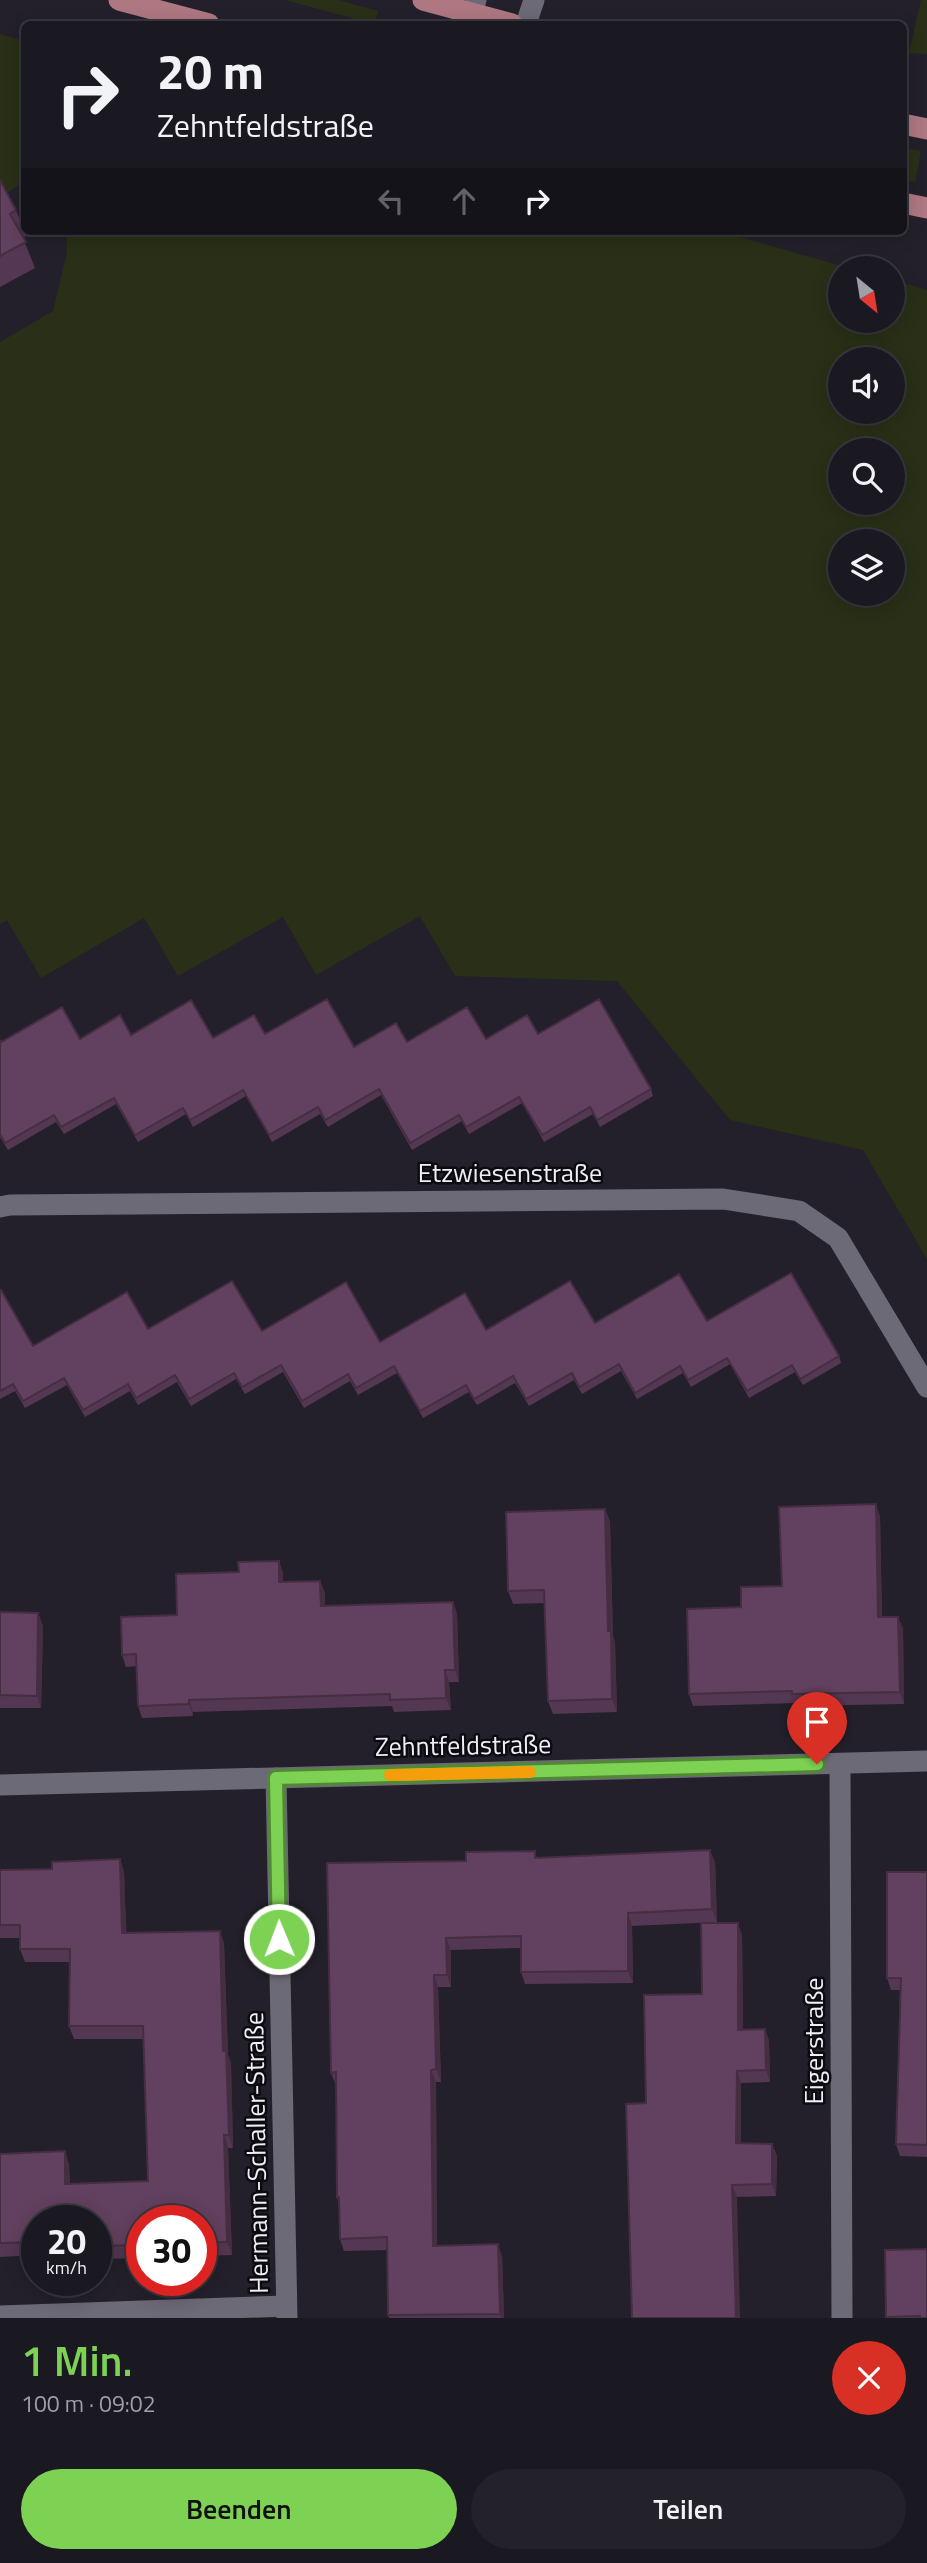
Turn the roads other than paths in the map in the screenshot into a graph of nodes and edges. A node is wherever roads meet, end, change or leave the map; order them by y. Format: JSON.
{"nodes":[{"id":1,"x":119,"y":0,"type":"edge"},
{"id":2,"x":423,"y":0,"type":"edge"},
{"id":3,"x":534,"y":0,"type":"edge"},
{"id":4,"x":472,"y":13,"type":"edge"},
{"id":5,"x":198,"y":21,"type":"edge"},
{"id":6,"x":501,"y":21,"type":"edge"},
{"id":7,"x":527,"y":21,"type":"edge"},
{"id":8,"x":907,"y":125,"type":"edge"},
{"id":9,"x":927,"y":129,"type":"edge"},
{"id":10,"x":907,"y":204,"type":"edge"},
{"id":11,"x":927,"y":208,"type":"edge"},
{"id":12,"x":0,"y":1207,"type":"edge"},
{"id":13,"x":927,"y":1387,"type":"edge"},
{"id":14,"x":927,"y":1761,"type":"edge"},
{"id":15,"x":839,"y":1764,"type":"junction"},
{"id":16,"x":276,"y":1778,"type":"junction"},
{"id":17,"x":0,"y":1785,"type":"edge"},
{"id":18,"x":286,"y":2312,"type":"edge"},
{"id":19,"x":0,"y":2316,"type":"edge"},
{"id":20,"x":842,"y":2318,"type":"edge"}],
"edges":[{"from":1,"to":5,"type":"main road"},
{"from":2,"to":4,"type":"main road"},
{"from":3,"to":7,"type":"street"},
{"from":4,"to":6,"type":"main road"},
{"from":8,"to":9,"type":"main road"},
{"from":10,"to":11,"type":"main road"},
{"from":12,"to":13,"type":"street","name":"Etzwiesenstraße"},
{"from":14,"to":15,"type":"street","name":"Zehntfeldstraße"},
{"from":15,"to":16,"type":"street","name":"Zehntfeldstraße"},
{"from":15,"to":20,"type":"street","name":"Eigerstraße"},
{"from":16,"to":17,"type":"street","name":"Zehntfeldstraße"},
{"from":16,"to":18,"type":"street","name":"Hermann-Schaller-Straße"},
{"from":18,"to":19,"type":"street"}]}
